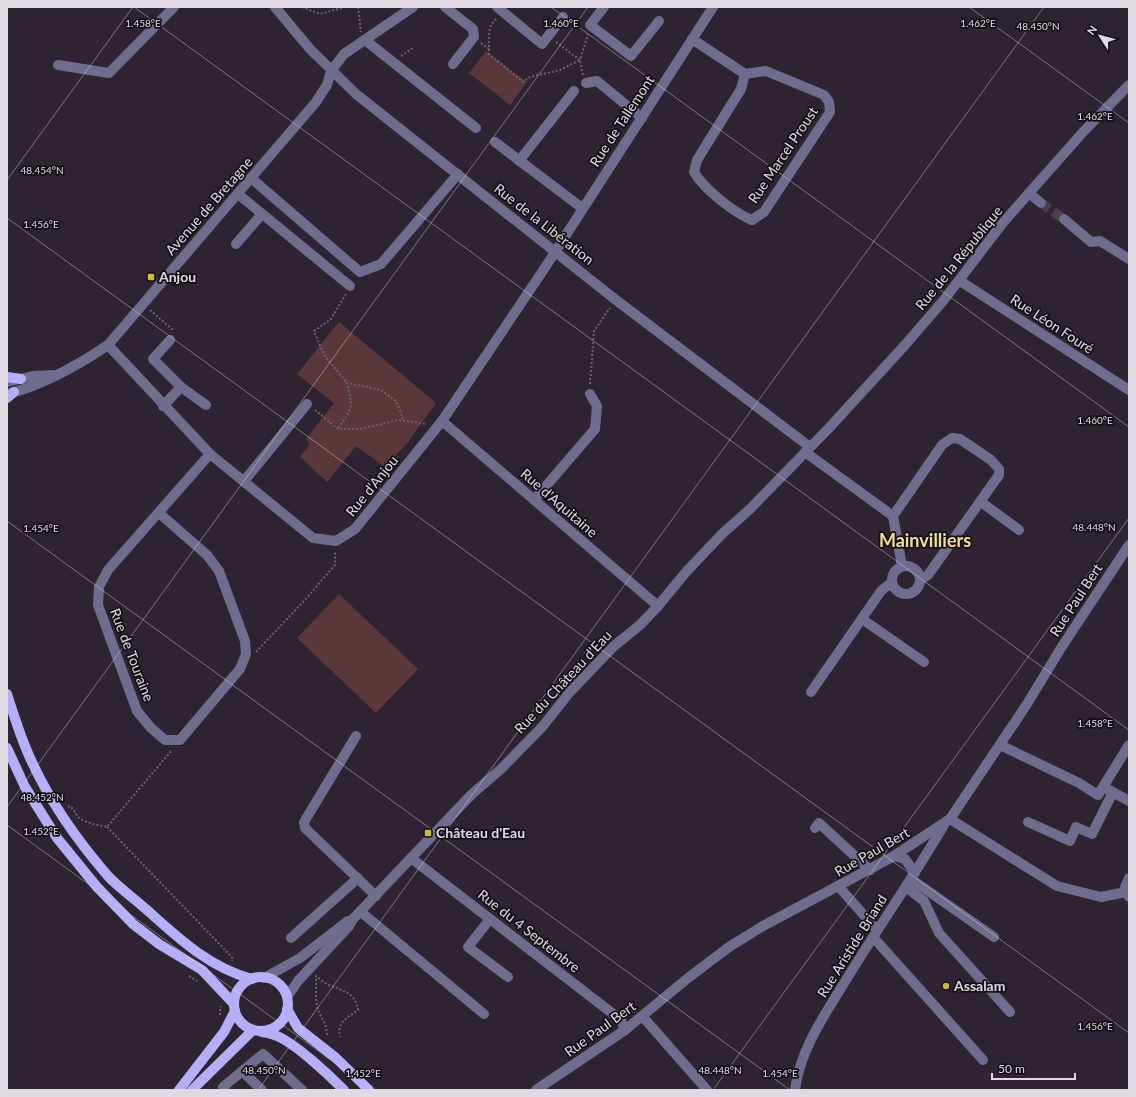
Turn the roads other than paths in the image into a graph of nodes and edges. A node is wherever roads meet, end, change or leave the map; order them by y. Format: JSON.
{"nodes":[{"id":1,"x":174,"y":7,"type":"edge"},
{"id":2,"x":274,"y":7,"type":"edge"},
{"id":3,"x":413,"y":7,"type":"edge"},
{"id":4,"x":445,"y":7,"type":"edge"},
{"id":5,"x":604,"y":7,"type":"edge"},
{"id":6,"x":713,"y":7,"type":"edge"},
{"id":7,"x":500,"y":10,"type":"edge"},
{"id":8,"x":563,"y":17,"type":"dead end"},
{"id":9,"x":659,"y":21,"type":"dead end"},
{"id":10,"x":692,"y":39,"type":"junction"},
{"id":11,"x":365,"y":40,"type":"junction"},
{"id":12,"x":453,"y":64,"type":"dead end"},
{"id":13,"x":58,"y":65,"type":"dead end"},
{"id":14,"x":331,"y":71,"type":"junction"},
{"id":15,"x":745,"y":74,"type":"junction"},
{"id":16,"x":586,"y":82,"type":"dead end"},
{"id":17,"x":1129,"y":85,"type":"edge"},
{"id":18,"x":574,"y":91,"type":"dead end"},
{"id":19,"x":642,"y":118,"type":"junction"},
{"id":20,"x":476,"y":128,"type":"dead end"},
{"id":21,"x":495,"y":142,"type":"dead end"},
{"id":22,"x":519,"y":161,"type":"junction"},
{"id":23,"x":458,"y":174,"type":"junction"},
{"id":24,"x":251,"y":178,"type":"junction"},
{"id":25,"x":1029,"y":193,"type":"junction"},
{"id":26,"x":238,"y":194,"type":"junction"},
{"id":27,"x":1041,"y":203,"type":"tunnel mouth"},
{"id":28,"x":582,"y":208,"type":"junction"},
{"id":29,"x":262,"y":214,"type":"junction"},
{"id":30,"x":1064,"y":219,"type":"tunnel mouth"},
{"id":31,"x":236,"y":244,"type":"dead end"},
{"id":32,"x":556,"y":251,"type":"junction"},
{"id":33,"x":1129,"y":259,"type":"edge"},
{"id":34,"x":960,"y":281,"type":"junction"},
{"id":35,"x":350,"y":286,"type":"road end"},
{"id":36,"x":170,"y":340,"type":"road end"},
{"id":37,"x":108,"y":345,"type":"junction"},
{"id":38,"x":56,"y":375,"type":"junction"},
{"id":39,"x":7,"y":377,"type":"edge"},
{"id":40,"x":21,"y":379,"type":"junction"},
{"id":41,"x":7,"y":382,"type":"edge"},
{"id":42,"x":181,"y":387,"type":"junction"},
{"id":43,"x":1129,"y":390,"type":"edge"},
{"id":44,"x":590,"y":394,"type":"road end"},
{"id":45,"x":9,"y":395,"type":"edge"},
{"id":46,"x":307,"y":404,"type":"road end"},
{"id":47,"x":206,"y":405,"type":"dead end"},
{"id":48,"x":164,"y":406,"type":"junction"},
{"id":49,"x":442,"y":421,"type":"junction"},
{"id":50,"x":807,"y":450,"type":"junction"},
{"id":51,"x":210,"y":454,"type":"junction"},
{"id":52,"x":244,"y":482,"type":"junction"},
{"id":53,"x":534,"y":500,"type":"junction"},
{"id":54,"x":981,"y":502,"type":"junction"},
{"id":55,"x":159,"y":512,"type":"junction"},
{"id":56,"x":893,"y":516,"type":"junction"},
{"id":57,"x":1020,"y":530,"type":"dead end"},
{"id":58,"x":1129,"y":545,"type":"edge"},
{"id":59,"x":902,"y":566,"type":"junction"},
{"id":60,"x":920,"y":580,"type":"junction"},
{"id":61,"x":892,"y":582,"type":"junction"},
{"id":62,"x":658,"y":606,"type":"junction"},
{"id":63,"x":862,"y":619,"type":"junction"},
{"id":64,"x":924,"y":662,"type":"dead end"},
{"id":65,"x":811,"y":692,"type":"dead end"},
{"id":66,"x":7,"y":694,"type":"edge"},
{"id":67,"x":356,"y":736,"type":"dead end"},
{"id":68,"x":1129,"y":745,"type":"edge"},
{"id":69,"x":1000,"y":746,"type":"junction"},
{"id":70,"x":7,"y":748,"type":"edge"},
{"id":71,"x":1103,"y":787,"type":"junction"},
{"id":72,"x":1113,"y":792,"type":"junction"},
{"id":73,"x":1129,"y":801,"type":"edge"},
{"id":74,"x":948,"y":821,"type":"junction"},
{"id":75,"x":1028,"y":822,"type":"dead end"},
{"id":76,"x":815,"y":828,"type":"dead end"},
{"id":77,"x":894,"y":856,"type":"junction"},
{"id":78,"x":411,"y":858,"type":"junction"},
{"id":79,"x":870,"y":870,"type":"junction"},
{"id":80,"x":358,"y":878,"type":"junction"},
{"id":81,"x":1129,"y":878,"type":"edge"},
{"id":82,"x":911,"y":880,"type":"junction"},
{"id":83,"x":839,"y":887,"type":"junction"},
{"id":84,"x":1127,"y":895,"type":"edge"},
{"id":85,"x":376,"y":896,"type":"junction"},
{"id":86,"x":361,"y":912,"type":"junction"},
{"id":87,"x":353,"y":919,"type":"junction"},
{"id":88,"x":490,"y":919,"type":"junction"},
{"id":89,"x":875,"y":933,"type":"junction"},
{"id":90,"x":994,"y":937,"type":"dead end"},
{"id":91,"x":291,"y":938,"type":"dead end"},
{"id":92,"x":508,"y":977,"type":"dead end"},
{"id":93,"x":264,"y":978,"type":"junction"},
{"id":94,"x":252,"y":979,"type":"junction"},
{"id":95,"x":287,"y":997,"type":"junction"},
{"id":96,"x":235,"y":1008,"type":"junction"},
{"id":97,"x":288,"y":1009,"type":"junction"},
{"id":98,"x":1010,"y":1012,"type":"dead end"},
{"id":99,"x":484,"y":1014,"type":"dead end"},
{"id":100,"x":642,"y":1017,"type":"junction"},
{"id":101,"x":256,"y":1030,"type":"junction"},
{"id":102,"x":625,"y":1030,"type":"junction"},
{"id":103,"x":983,"y":1060,"type":"dead end"},
{"id":104,"x":242,"y":1071,"type":"junction"},
{"id":105,"x":179,"y":1090,"type":"edge"},
{"id":106,"x":192,"y":1090,"type":"edge"},
{"id":107,"x":225,"y":1090,"type":"edge"},
{"id":108,"x":262,"y":1090,"type":"edge"},
{"id":109,"x":302,"y":1090,"type":"edge"},
{"id":110,"x":344,"y":1090,"type":"edge"},
{"id":111,"x":369,"y":1090,"type":"edge"},
{"id":112,"x":536,"y":1090,"type":"edge"},
{"id":113,"x":707,"y":1090,"type":"edge"},
{"id":114,"x":795,"y":1090,"type":"edge"}],
"edges":[{"from":1,"to":13,"type":"street"},
{"from":2,"to":14,"type":"street","name":"Rue de la Libération"},
{"from":3,"to":11,"type":"street","name":"Avenue de Bretagne"},
{"from":4,"to":12,"type":"street"},
{"from":5,"to":9,"type":"street"},
{"from":6,"to":10,"type":"street","name":"Rue de Tallemont"},
{"from":7,"to":8,"type":"street"},
{"from":10,"to":15,"type":"street"},
{"from":10,"to":19,"type":"street","name":"Rue de Tallemont"},
{"from":11,"to":14,"type":"street","name":"Avenue de Bretagne"},
{"from":11,"to":20,"type":"street"},
{"from":14,"to":23,"type":"street","name":"Rue de la Libération"},
{"from":14,"to":24,"type":"street","name":"Avenue de Bretagne"},
{"from":15,"to":15,"type":"street","name":"Rue Marcel Proust"},
{"from":16,"to":19,"type":"street"},
{"from":17,"to":25,"type":"street","name":"Rue de la République"},
{"from":18,"to":22,"type":"street"},
{"from":19,"to":28,"type":"street","name":"Rue de Tallemont"},
{"from":21,"to":22,"type":"street"},
{"from":22,"to":28,"type":"street"},
{"from":23,"to":24,"type":"street"},
{"from":23,"to":32,"type":"street","name":"Rue de la Libération"},
{"from":24,"to":26,"type":"street","name":"Avenue de Bretagne"},
{"from":25,"to":27,"type":"street"},
{"from":25,"to":34,"type":"street","name":"Rue de la République"},
{"from":26,"to":29,"type":"street"},
{"from":26,"to":37,"type":"street","name":"Avenue de Bretagne"},
{"from":28,"to":32,"type":"street","name":"Rue de Tallemont"},
{"from":29,"to":31,"type":"street"},
{"from":29,"to":35,"type":"street"},
{"from":30,"to":33,"type":"street"},
{"from":32,"to":49,"type":"street","name":"Rue d'Anjou"},
{"from":32,"to":50,"type":"street","name":"Rue de la Libération"},
{"from":34,"to":43,"type":"street","name":"Rue Léon Fouré"},
{"from":34,"to":50,"type":"street","name":"Rue de la République"},
{"from":36,"to":42,"type":"street"},
{"from":37,"to":38,"type":"street","name":"Avenue de Bretagne"},
{"from":37,"to":48,"type":"street"},
{"from":38,"to":40,"type":"street","name":"Avenue de Bretagne"},
{"from":38,"to":45,"type":"street","name":"Avenue de Bretagne"},
{"from":39,"to":40,"type":"main road"},
{"from":40,"to":41,"type":"street","name":"Avenue de Bretagne"},
{"from":42,"to":47,"type":"street"},
{"from":42,"to":48,"type":"street"},
{"from":44,"to":53,"type":"street"},
{"from":46,"to":52,"type":"street"},
{"from":48,"to":51,"type":"street"},
{"from":49,"to":52,"type":"street","name":"Rue d'Anjou"},
{"from":49,"to":53,"type":"street","name":"Rue d'Aquitaine"},
{"from":50,"to":56,"type":"street","name":"Rue de la Libération"},
{"from":50,"to":62,"type":"street","name":"Rue du Château d'Eau"},
{"from":51,"to":52,"type":"street"},
{"from":51,"to":55,"type":"street","name":"Rue de Touraine"},
{"from":53,"to":62,"type":"street","name":"Rue d'Aquitaine"},
{"from":54,"to":56,"type":"street"},
{"from":54,"to":57,"type":"street"},
{"from":54,"to":60,"type":"street"},
{"from":55,"to":55,"type":"street","name":"Rue de Touraine"},
{"from":56,"to":59,"type":"street"},
{"from":58,"to":69,"type":"street","name":"Rue Paul Bert"},
{"from":59,"to":60,"type":"street"},
{"from":59,"to":61,"type":"street"},
{"from":60,"to":61,"type":"street"},
{"from":61,"to":63,"type":"street"},
{"from":62,"to":78,"type":"street","name":"Rue du Château d'Eau"},
{"from":63,"to":64,"type":"street"},
{"from":63,"to":65,"type":"street"},
{"from":66,"to":94,"type":"main road"},
{"from":67,"to":80,"type":"street"},
{"from":68,"to":71,"type":"street"},
{"from":69,"to":71,"type":"street"},
{"from":69,"to":74,"type":"street","name":"Rue Paul Bert"},
{"from":70,"to":96,"type":"main road"},
{"from":71,"to":72,"type":"street"},
{"from":72,"to":73,"type":"street"},
{"from":72,"to":75,"type":"street"},
{"from":74,"to":77,"type":"street","name":"Rue Paul Bert"},
{"from":74,"to":82,"type":"street","name":"Rue Aristide Briand"},
{"from":74,"to":84,"type":"street"},
{"from":76,"to":79,"type":"street"},
{"from":77,"to":79,"type":"street","name":"Rue Paul Bert"},
{"from":77,"to":82,"type":"street"},
{"from":78,"to":85,"type":"street","name":"Rue du Château d'Eau"},
{"from":78,"to":88,"type":"street","name":"Rue du 4 Septembre"},
{"from":79,"to":83,"type":"street","name":"Rue Paul Bert"},
{"from":80,"to":85,"type":"street"},
{"from":80,"to":91,"type":"street"},
{"from":81,"to":84,"type":"street"},
{"from":82,"to":89,"type":"street","name":"Rue Aristide Briand"},
{"from":82,"to":90,"type":"street"},
{"from":82,"to":98,"type":"street"},
{"from":83,"to":89,"type":"street"},
{"from":83,"to":100,"type":"street","name":"Rue Paul Bert"},
{"from":85,"to":86,"type":"street","name":"Rue du Château d'Eau"},
{"from":86,"to":87,"type":"street","name":"Rue du Château d'Eau"},
{"from":86,"to":99,"type":"street"},
{"from":87,"to":93,"type":"street","name":"Rue du Château d'Eau"},
{"from":87,"to":95,"type":"street","name":"Rue du Château d'Eau"},
{"from":88,"to":92,"type":"street"},
{"from":88,"to":102,"type":"street","name":"Rue du 4 Septembre"},
{"from":89,"to":103,"type":"street"},
{"from":89,"to":114,"type":"street","name":"Rue Aristide Briand"},
{"from":93,"to":94,"type":"main road"},
{"from":93,"to":95,"type":"main road"},
{"from":94,"to":96,"type":"main road"},
{"from":95,"to":97,"type":"main road"},
{"from":96,"to":101,"type":"main road"},
{"from":96,"to":105,"type":"main road"},
{"from":97,"to":101,"type":"main road"},
{"from":97,"to":111,"type":"main road"},
{"from":100,"to":102,"type":"street","name":"Rue Paul Bert"},
{"from":100,"to":113,"type":"street"},
{"from":101,"to":106,"type":"main road"},
{"from":101,"to":110,"type":"main road"},
{"from":102,"to":112,"type":"street","name":"Rue Paul Bert"},
{"from":104,"to":107,"type":"street"},
{"from":104,"to":108,"type":"street"},
{"from":104,"to":109,"type":"street"}]}
